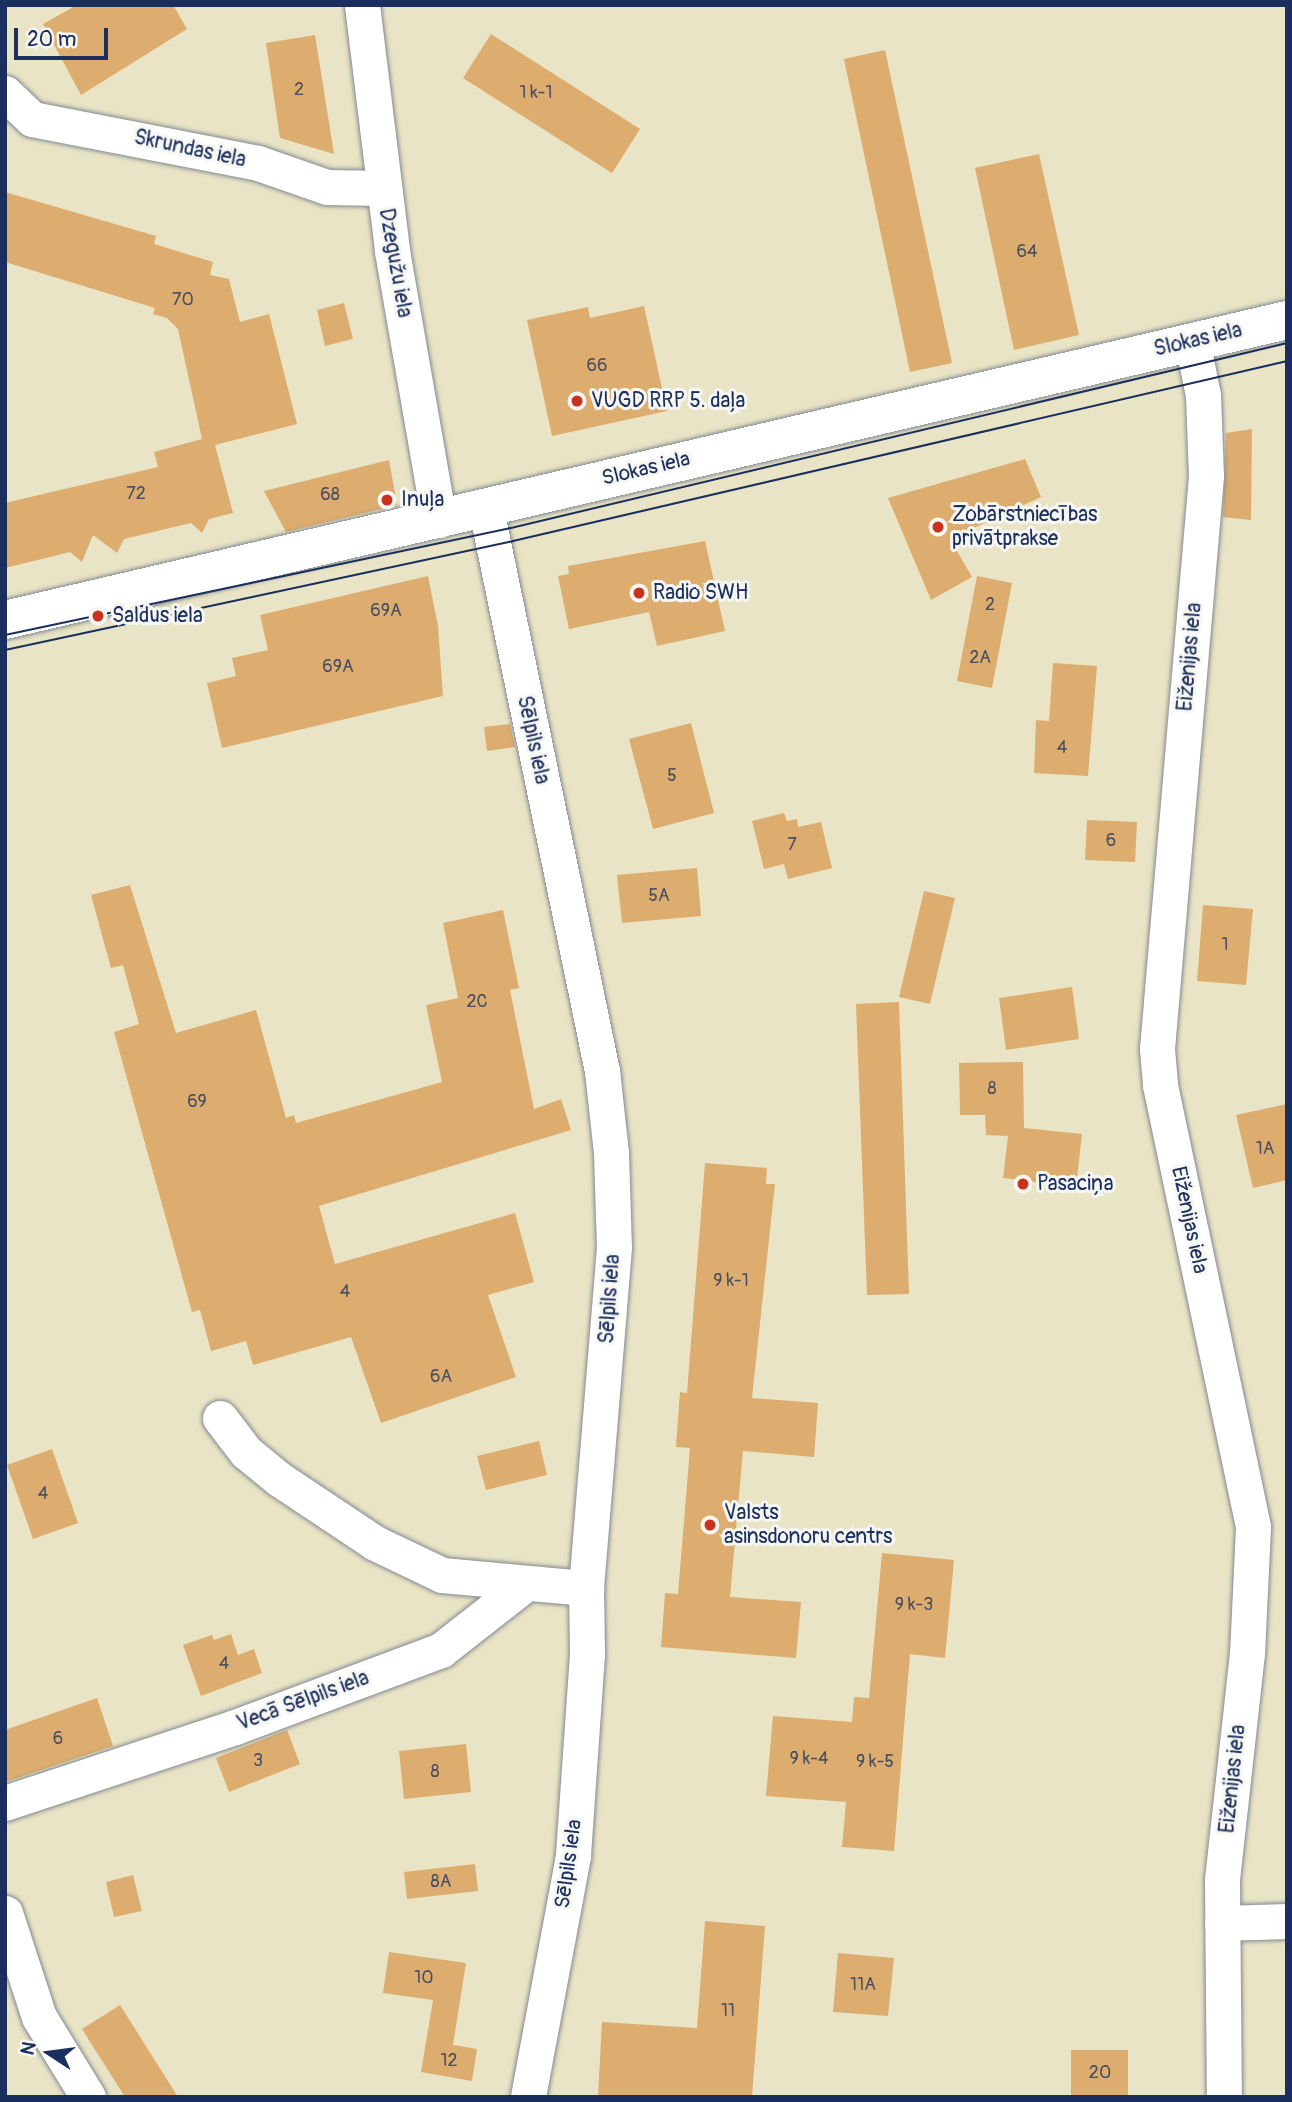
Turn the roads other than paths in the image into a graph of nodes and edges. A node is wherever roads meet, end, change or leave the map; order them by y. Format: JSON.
{"nodes":[{"id":1,"x":362,"y":5,"type":"edge"},
{"id":2,"x":5,"y":93,"type":"edge"},
{"id":3,"x":383,"y":188,"type":"junction"},
{"id":4,"x":1287,"y":320,"type":"edge"},
{"id":5,"x":1192,"y":341,"type":"junction"},
{"id":6,"x":486,"y":509,"type":"junction"},
{"id":7,"x":439,"y":520,"type":"junction"},
{"id":8,"x":5,"y":620,"type":"edge"},
{"id":9,"x":220,"y":1418,"type":"dead end"},
{"id":10,"x":524,"y":1585,"type":"junction"},
{"id":11,"x":586,"y":1588,"type":"junction"},
{"id":12,"x":5,"y":1803,"type":"edge"},
{"id":13,"x":5,"y":1913,"type":"edge"},
{"id":14,"x":1287,"y":1921,"type":"edge"},
{"id":15,"x":1222,"y":1923,"type":"junction"},
{"id":16,"x":88,"y":2097,"type":"edge"},
{"id":17,"x":528,"y":2097,"type":"edge"},
{"id":18,"x":1224,"y":2097,"type":"edge"}],
"edges":[{"from":1,"to":3,"type":"street","name":"Dzegužu iela"},
{"from":2,"to":3,"type":"street","name":"Skrundas iela"},
{"from":3,"to":7,"type":"street","name":"Dzegužu iela"},
{"from":4,"to":5,"type":"street","name":"Slokas iela"},
{"from":5,"to":6,"type":"street","name":"Slokas iela"},
{"from":5,"to":15,"type":"street","name":"Eiženijas iela"},
{"from":6,"to":7,"type":"street","name":"Slokas iela"},
{"from":6,"to":11,"type":"street","name":"Sēlpils iela"},
{"from":7,"to":8,"type":"street","name":"Slokas iela"},
{"from":9,"to":10,"type":"street"},
{"from":10,"to":11,"type":"street"},
{"from":10,"to":12,"type":"street","name":"Vecā Sēlpils iela"},
{"from":11,"to":17,"type":"street","name":"Sēlpils iela"},
{"from":13,"to":16,"type":"street"},
{"from":14,"to":15,"type":"street"},
{"from":15,"to":18,"type":"street","name":"Eiženijas iela"}]}
